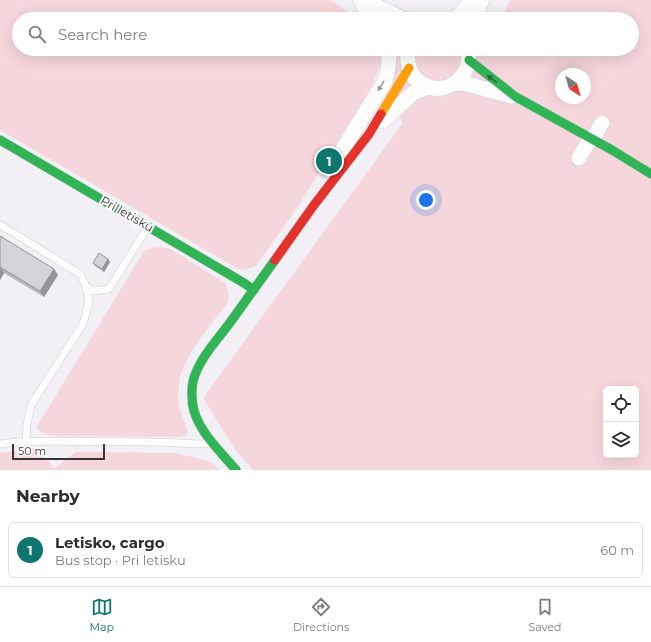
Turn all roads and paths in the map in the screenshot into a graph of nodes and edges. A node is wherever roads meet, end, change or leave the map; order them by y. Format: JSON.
{"nodes":[{"id":1,"x":363,"y":0,"type":"edge"},
{"id":2,"x":471,"y":0,"type":"edge"},
{"id":3,"x":482,"y":0,"type":"edge"},
{"id":4,"x":368,"y":12,"type":"edge"},
{"id":5,"x":378,"y":12,"type":"edge"},
{"id":6,"x":388,"y":12,"type":"edge"},
{"id":7,"x":462,"y":12,"type":"edge"},
{"id":8,"x":476,"y":12,"type":"edge"},
{"id":9,"x":390,"y":56,"type":"edge"},
{"id":10,"x":407,"y":56,"type":"edge"},
{"id":11,"x":468,"y":56,"type":"edge"},
{"id":12,"x":469,"y":56,"type":"edge"},
{"id":13,"x":409,"y":68,"type":"junction"},
{"id":14,"x":455,"y":83,"type":"junction"},
{"id":15,"x":428,"y":87,"type":"junction"},
{"id":16,"x":516,"y":98,"type":"junction"},
{"id":17,"x":602,"y":123,"type":"dead end"},
{"id":18,"x":369,"y":134,"type":"junction"},
{"id":19,"x":591,"y":139,"type":"junction"},
{"id":20,"x":0,"y":140,"type":"edge"},
{"id":21,"x":579,"y":158,"type":"dead end"},
{"id":22,"x":651,"y":174,"type":"edge"},
{"id":23,"x":314,"y":205,"type":"junction"},
{"id":24,"x":0,"y":226,"type":"edge"},
{"id":25,"x":149,"y":227,"type":"junction"},
{"id":26,"x":86,"y":286,"type":"junction"},
{"id":27,"x":254,"y":290,"type":"junction"},
{"id":28,"x":26,"y":441,"type":"junction"},
{"id":29,"x":213,"y":443,"type":"junction"},
{"id":30,"x":0,"y":444,"type":"edge"},
{"id":31,"x":236,"y":470,"type":"edge"}],
"edges":[{"from":1,"to":4,"type":"street"},
{"from":1,"to":5,"type":"street"},
{"from":1,"to":6,"type":"street"},
{"from":2,"to":7,"type":"street"},
{"from":3,"to":8,"type":"street"},
{"from":9,"to":23,"type":"street","one_way":true},
{"from":10,"to":13,"type":"street"},
{"from":11,"to":14,"type":"street"},
{"from":16,"to":12,"type":"street","one_way":true},
{"from":13,"to":15,"type":"street"},
{"from":13,"to":18,"type":"street"},
{"from":14,"to":15,"type":"street"},
{"from":14,"to":16,"type":"street"},
{"from":15,"to":18,"type":"street"},
{"from":16,"to":19,"type":"street"},
{"from":17,"to":19,"type":"street"},
{"from":18,"to":23,"type":"street"},
{"from":19,"to":21,"type":"street"},
{"from":19,"to":22,"type":"street"},
{"from":20,"to":25,"type":"street","name":"Pri letisku"},
{"from":23,"to":27,"type":"street"},
{"from":24,"to":26,"type":"lane"},
{"from":25,"to":26,"type":"lane"},
{"from":25,"to":27,"type":"street","name":"Pri letisku"},
{"from":26,"to":28,"type":"lane"},
{"from":27,"to":29,"type":"street"},
{"from":28,"to":29,"type":"lane"},
{"from":28,"to":30,"type":"lane"},
{"from":29,"to":31,"type":"street"}]}
